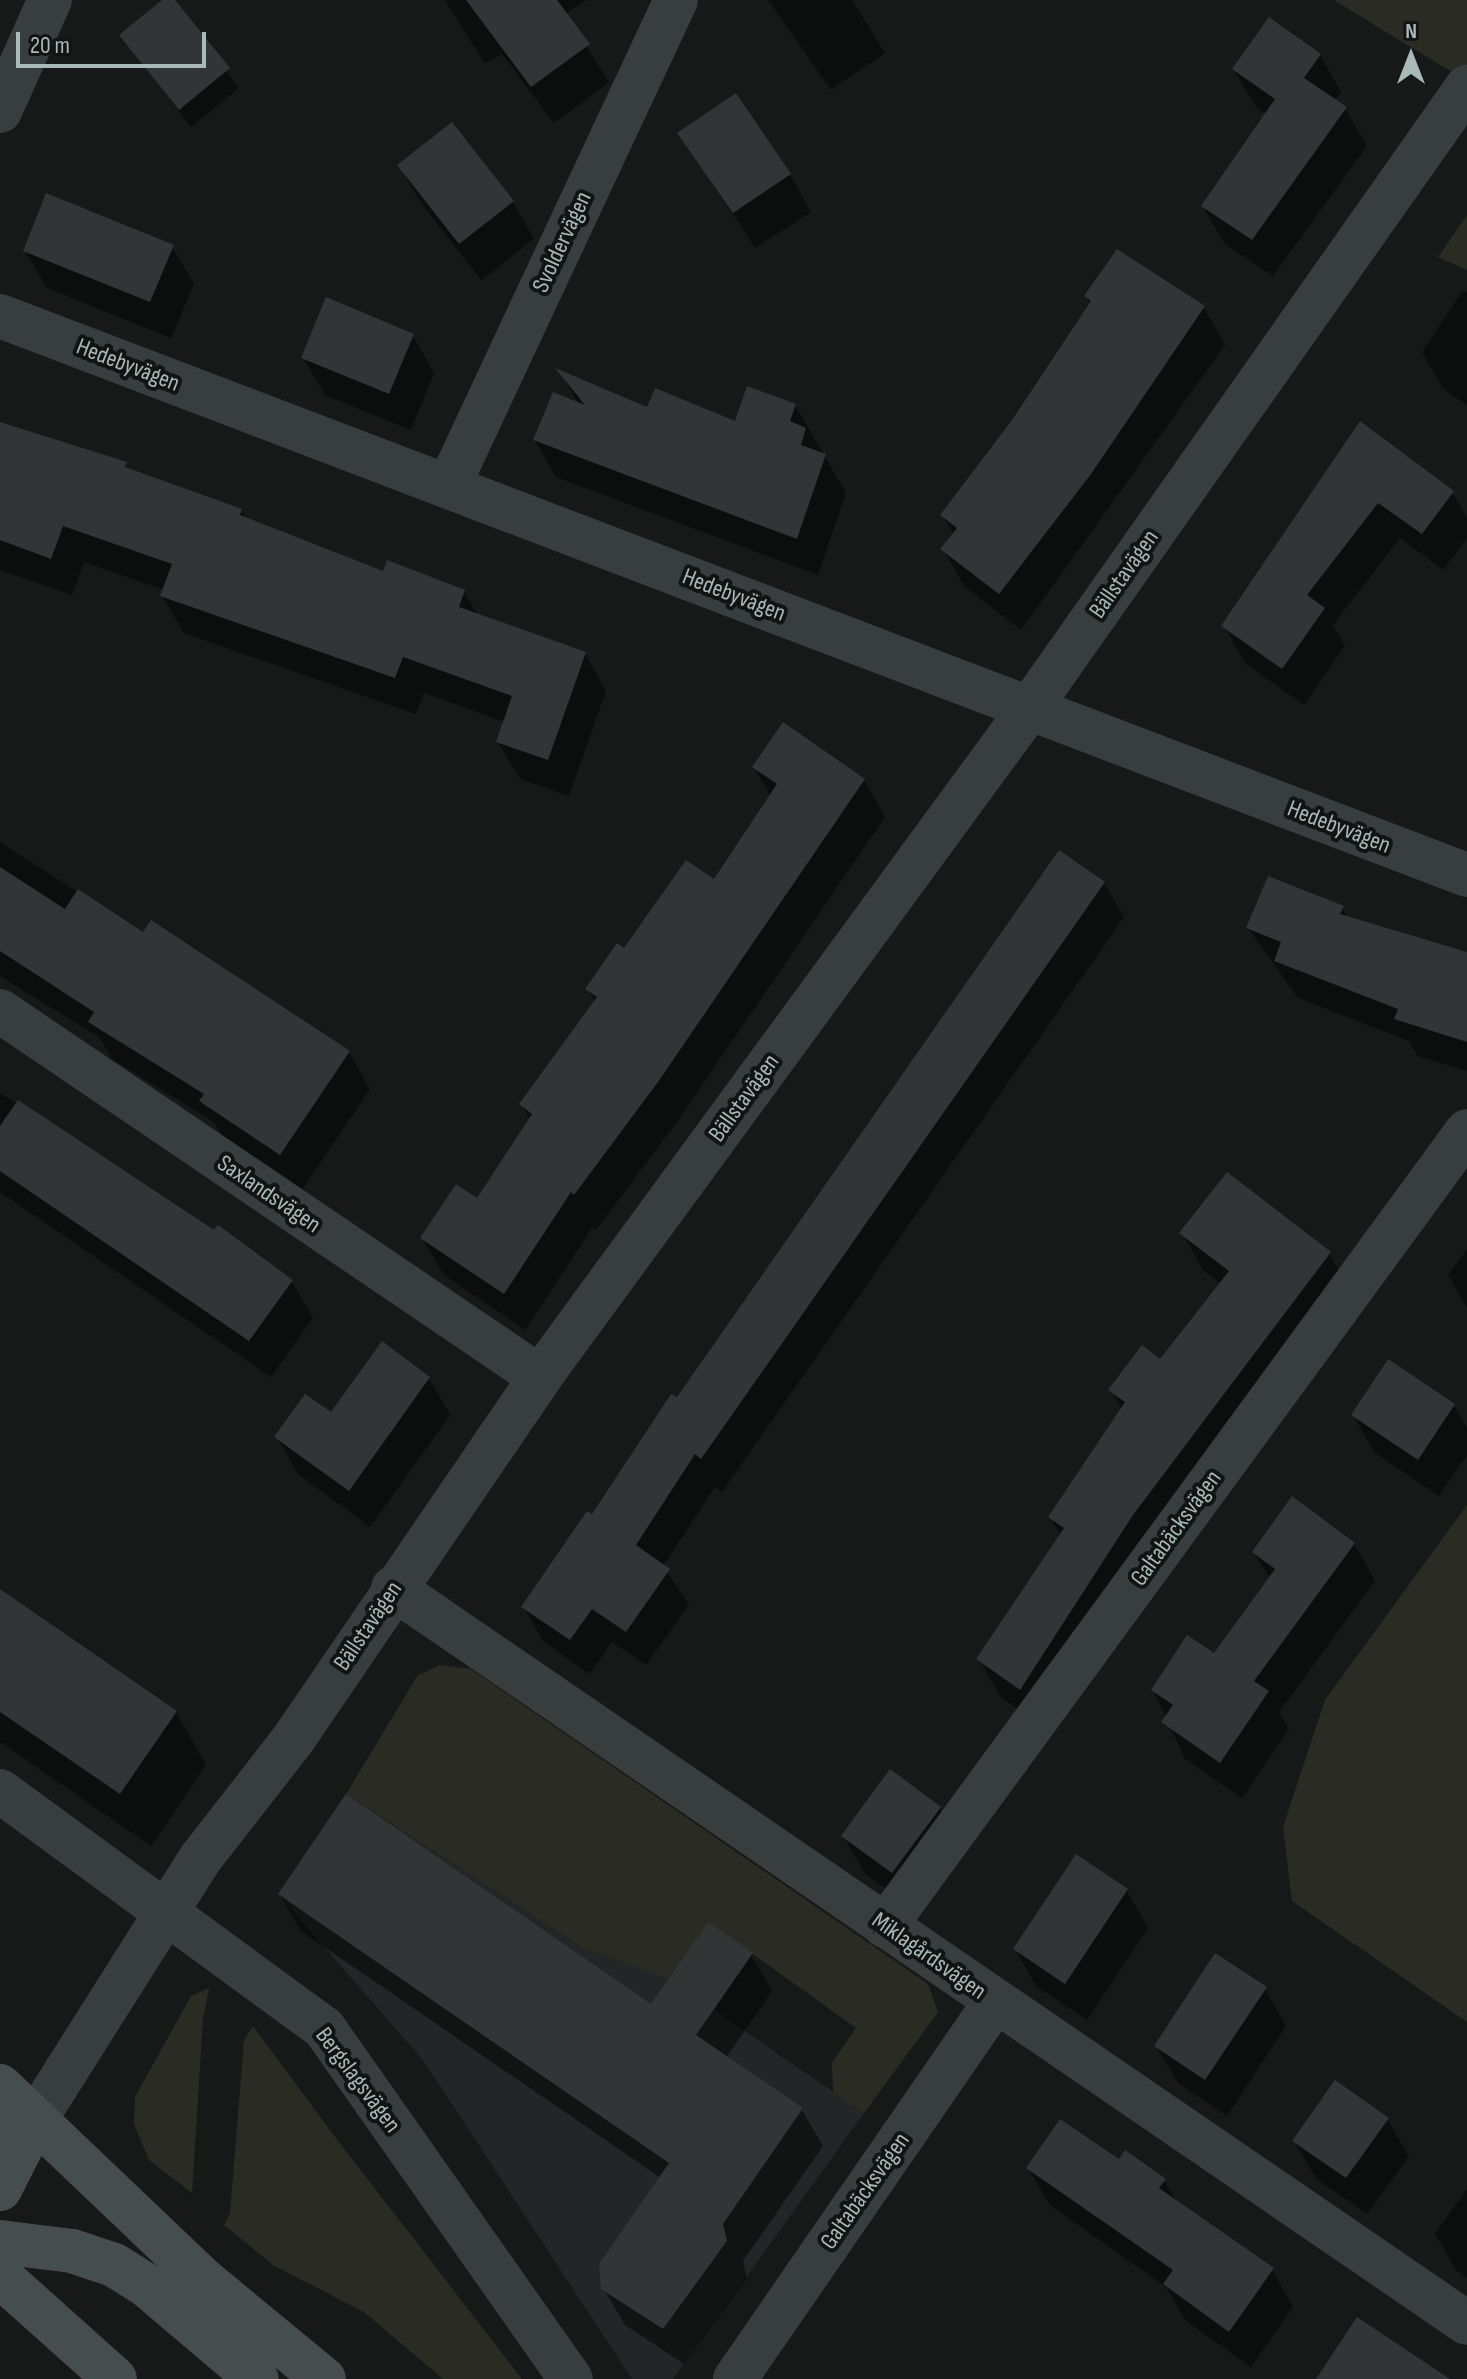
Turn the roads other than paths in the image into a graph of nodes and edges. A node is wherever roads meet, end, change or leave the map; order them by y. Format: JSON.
{"nodes":[{"id":1,"x":50,"y":0,"type":"edge"},
{"id":2,"x":676,"y":0,"type":"edge"},
{"id":3,"x":1467,"y":87,"type":"edge"},
{"id":4,"x":0,"y":111,"type":"edge"},
{"id":5,"x":0,"y":316,"type":"edge"},
{"id":6,"x":449,"y":485,"type":"junction"},
{"id":7,"x":1029,"y":709,"type":"junction"},
{"id":8,"x":1467,"y":875,"type":"edge"},
{"id":9,"x":0,"y":1011,"type":"edge"},
{"id":10,"x":1467,"y":1131,"type":"edge"},
{"id":11,"x":540,"y":1377,"type":"junction"},
{"id":12,"x":393,"y":1588,"type":"junction"},
{"id":13,"x":0,"y":1791,"type":"edge"},
{"id":14,"x":166,"y":1910,"type":"junction"},
{"id":15,"x":885,"y":1926,"type":"junction"},
{"id":16,"x":995,"y":2002,"type":"junction"},
{"id":17,"x":0,"y":2086,"type":"edge"},
{"id":18,"x":18,"y":2120,"type":"edge"},
{"id":19,"x":0,"y":2189,"type":"edge"},
{"id":20,"x":0,"y":2242,"type":"edge"},
{"id":21,"x":0,"y":2276,"type":"edge"},
{"id":22,"x":1467,"y":2323,"type":"edge"},
{"id":23,"x":115,"y":2379,"type":"edge"},
{"id":24,"x":257,"y":2379,"type":"edge"},
{"id":25,"x":324,"y":2379,"type":"edge"},
{"id":26,"x":571,"y":2379,"type":"edge"},
{"id":27,"x":735,"y":2379,"type":"edge"}],
"edges":[{"from":1,"to":4,"type":"street"},
{"from":2,"to":6,"type":"street","name":"Svoldervägen"},
{"from":3,"to":7,"type":"street","name":"Bällstavägen"},
{"from":5,"to":6,"type":"street","name":"Hedebyvägen"},
{"from":6,"to":7,"type":"street","name":"Hedebyvägen"},
{"from":7,"to":8,"type":"street","name":"Hedebyvägen"},
{"from":7,"to":11,"type":"street","name":"Bällstavägen"},
{"from":9,"to":11,"type":"street","name":"Saxlandsvägen"},
{"from":10,"to":15,"type":"street","name":"Galtabäcksvägen"},
{"from":11,"to":12,"type":"street","name":"Bällstavägen"},
{"from":12,"to":14,"type":"street","name":"Bällstavägen"},
{"from":12,"to":15,"type":"street","name":"Miklagårdsvägen"},
{"from":13,"to":14,"type":"street","name":"Bergslagsvägen"},
{"from":14,"to":18,"type":"street","name":"Bällstavägen"},
{"from":14,"to":26,"type":"street","name":"Bergslagsvägen"},
{"from":15,"to":16,"type":"street","name":"Miklagårdsvägen"},
{"from":16,"to":22,"type":"street","name":"Miklagårdsvägen"},
{"from":16,"to":27,"type":"street","name":"Galtabäcksvägen"},
{"from":17,"to":18,"type":"main road"},
{"from":18,"to":19,"type":"main road"},
{"from":18,"to":25,"type":"main road"},
{"from":20,"to":24,"type":"main road"},
{"from":21,"to":23,"type":"main road"}]}
